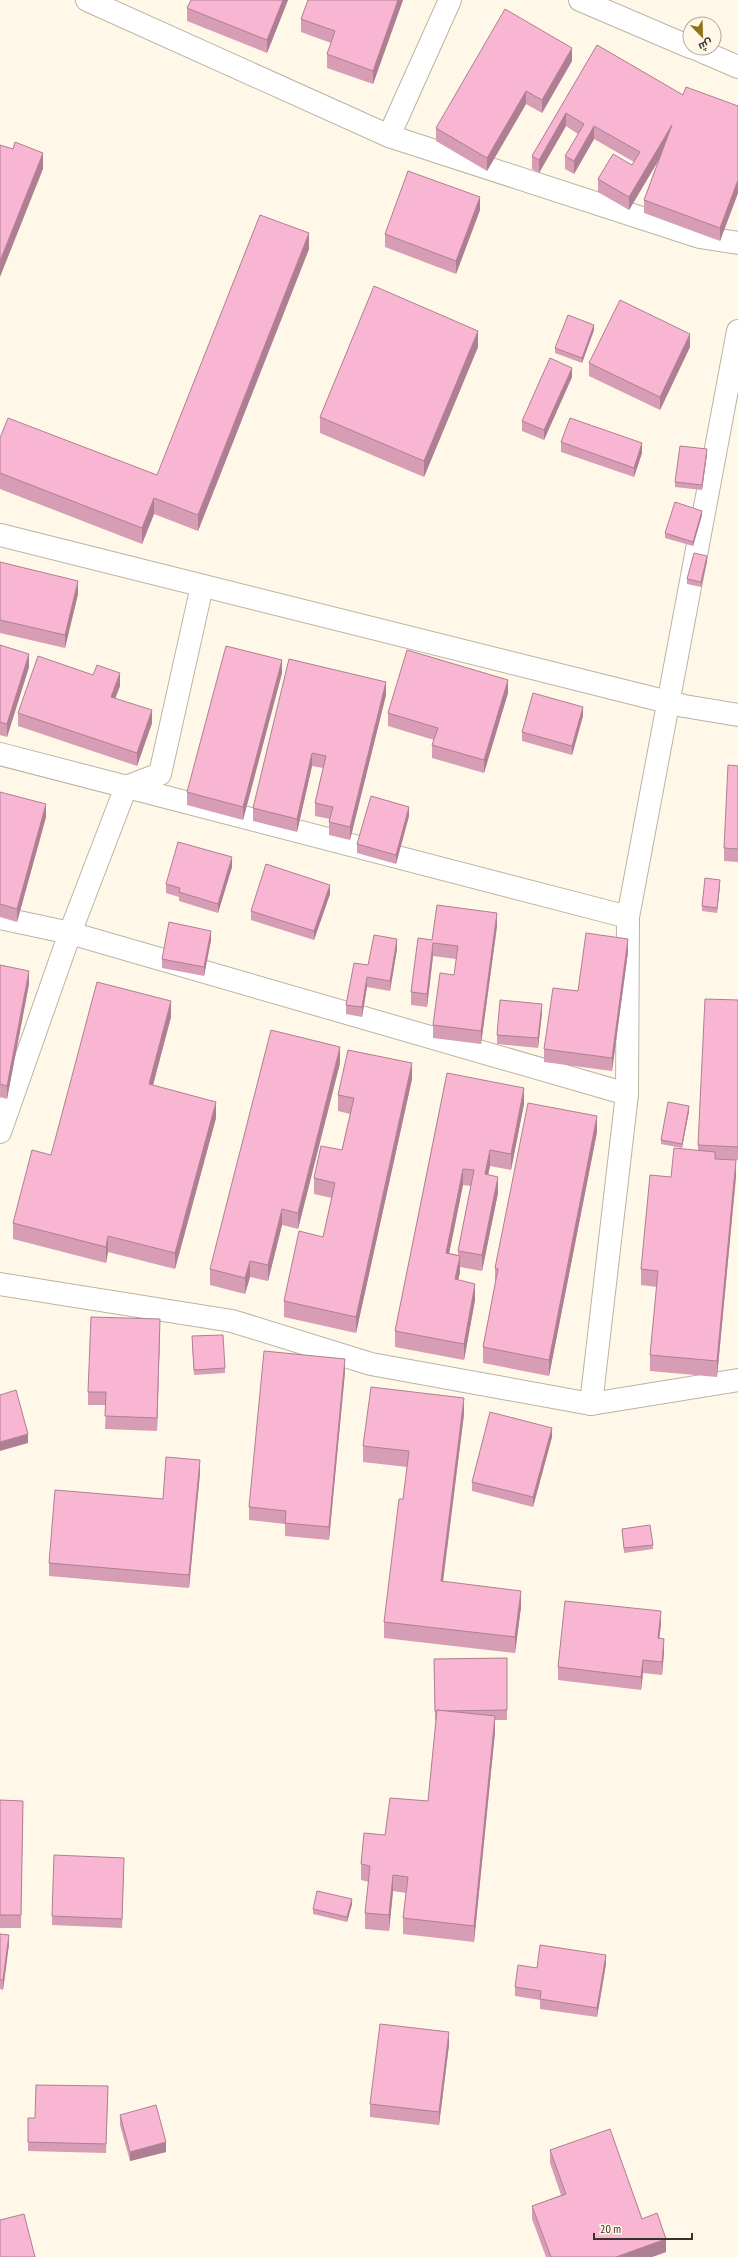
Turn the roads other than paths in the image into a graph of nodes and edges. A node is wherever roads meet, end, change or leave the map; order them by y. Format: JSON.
{"nodes":[{"id":1,"x":87,"y":0,"type":"edge"},
{"id":2,"x":450,"y":0,"type":"edge"},
{"id":3,"x":580,"y":0,"type":"edge"},
{"id":4,"x":682,"y":43,"type":"edge"},
{"id":5,"x":713,"y":56,"type":"edge"},
{"id":6,"x":738,"y":67,"type":"edge"},
{"id":7,"x":389,"y":136,"type":"junction"},
{"id":8,"x":738,"y":243,"type":"edge"},
{"id":9,"x":738,"y":331,"type":"edge"},
{"id":10,"x":0,"y":535,"type":"edge"},
{"id":11,"x":202,"y":586,"type":"junction"},
{"id":12,"x":668,"y":702,"type":"junction"},
{"id":13,"x":738,"y":715,"type":"edge"},
{"id":14,"x":0,"y":754,"type":"edge"},
{"id":15,"x":126,"y":787,"type":"junction"},
{"id":16,"x":628,"y":917,"type":"junction"},
{"id":17,"x":0,"y":918,"type":"edge"},
{"id":18,"x":70,"y":933,"type":"junction"},
{"id":19,"x":627,"y":1094,"type":"junction"},
{"id":20,"x":0,"y":1132,"type":"edge"},
{"id":21,"x":0,"y":1284,"type":"edge"},
{"id":22,"x":738,"y":1380,"type":"edge"},
{"id":23,"x":591,"y":1404,"type":"junction"}],
"edges":[{"from":1,"to":7,"type":"street"},
{"from":2,"to":7,"type":"street"},
{"from":3,"to":4,"type":"street"},
{"from":5,"to":6,"type":"street"},
{"from":7,"to":8,"type":"street"},
{"from":9,"to":12,"type":"street"},
{"from":10,"to":11,"type":"street"},
{"from":11,"to":12,"type":"street"},
{"from":11,"to":15,"type":"street"},
{"from":12,"to":13,"type":"street"},
{"from":12,"to":16,"type":"street"},
{"from":14,"to":15,"type":"street"},
{"from":15,"to":16,"type":"street"},
{"from":15,"to":18,"type":"street"},
{"from":16,"to":19,"type":"street"},
{"from":17,"to":18,"type":"street"},
{"from":18,"to":19,"type":"street"},
{"from":18,"to":20,"type":"street"},
{"from":19,"to":23,"type":"street"},
{"from":21,"to":23,"type":"street"},
{"from":22,"to":23,"type":"street"}]}
